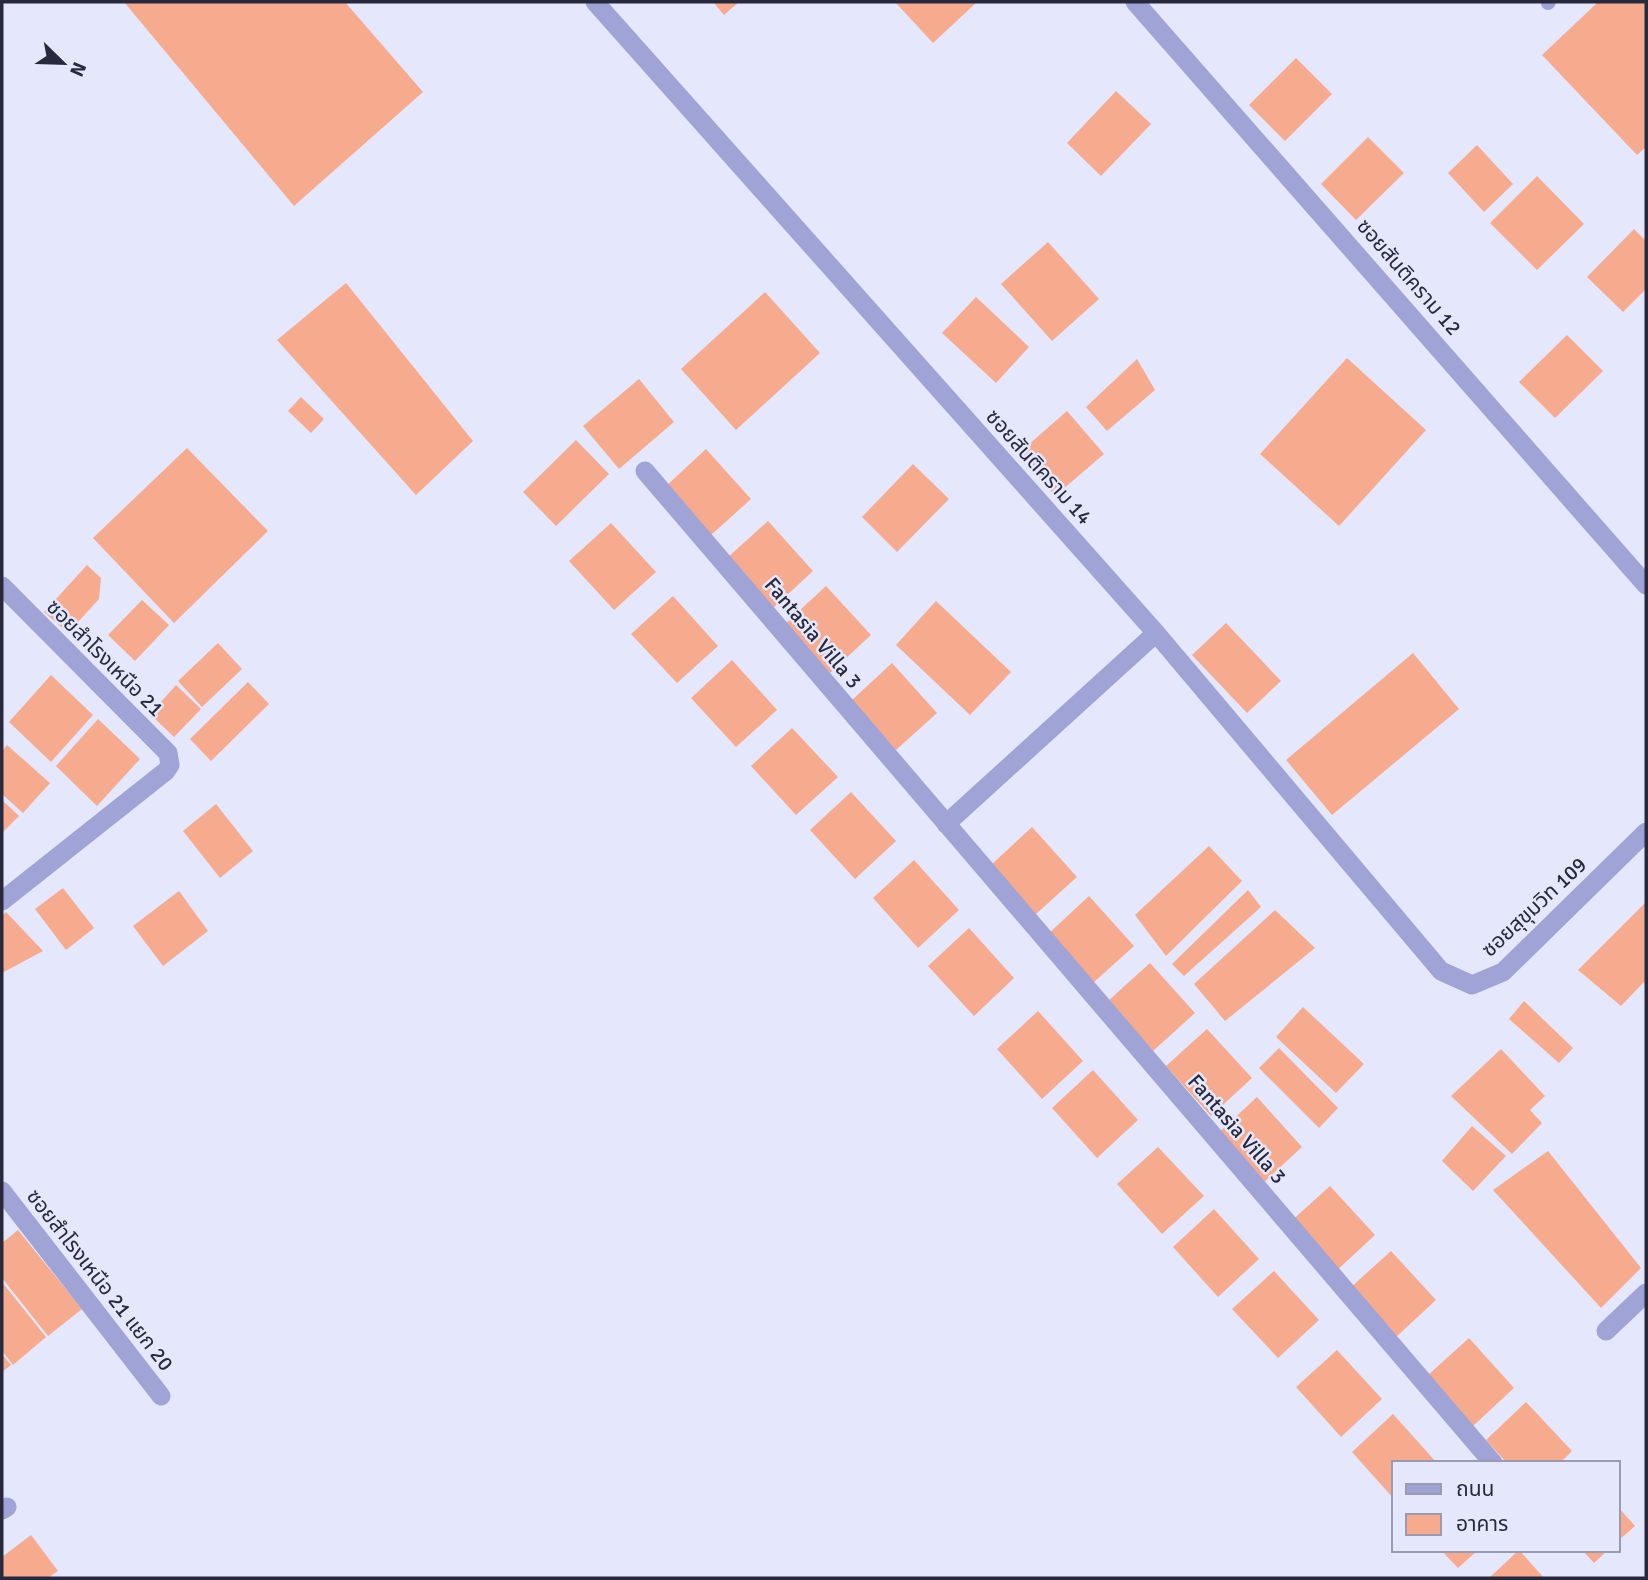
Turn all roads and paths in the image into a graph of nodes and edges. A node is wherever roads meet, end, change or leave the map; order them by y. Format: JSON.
{"nodes":[{"id":1,"x":595,"y":2,"type":"edge"},
{"id":2,"x":1135,"y":2,"type":"edge"},
{"id":3,"x":645,"y":471,"type":"dead end"},
{"id":4,"x":1646,"y":584,"type":"edge"},
{"id":5,"x":3,"y":590,"type":"edge"},
{"id":6,"x":1156,"y":633,"type":"junction"},
{"id":7,"x":946,"y":824,"type":"junction"},
{"id":8,"x":1646,"y":832,"type":"edge"},
{"id":9,"x":2,"y":901,"type":"edge"},
{"id":10,"x":1441,"y":971,"type":"joint"},
{"id":11,"x":2,"y":1191,"type":"edge"},
{"id":12,"x":1646,"y":1293,"type":"edge"},
{"id":13,"x":1606,"y":1331,"type":"dead end"},
{"id":14,"x":161,"y":1396,"type":"dead end"},
{"id":15,"x":1491,"y":1461,"type":"edge"}],
"edges":[{"from":1,"to":6,"type":"street","name":"ซอยสันติคราม 14"},
{"from":2,"to":4,"type":"street","name":"ซอยสันติคราม 12"},
{"from":3,"to":7,"type":"street","name":"Fantasia Villa 3"},
{"from":5,"to":9,"type":"street","name":"ซอยสำโรงเหนือ 21"},
{"from":6,"to":7,"type":"street"},
{"from":6,"to":10,"type":"street","name":"ซอยสันติคราม 14"},
{"from":7,"to":15,"type":"street","name":"Fantasia Villa 3"},
{"from":8,"to":10,"type":"street","name":"ซอยสุขุมวิท 109"},
{"from":11,"to":14,"type":"street","name":"ซอยสำโรงเหนือ 21 แยก 20"},
{"from":12,"to":13,"type":"street"}]}
